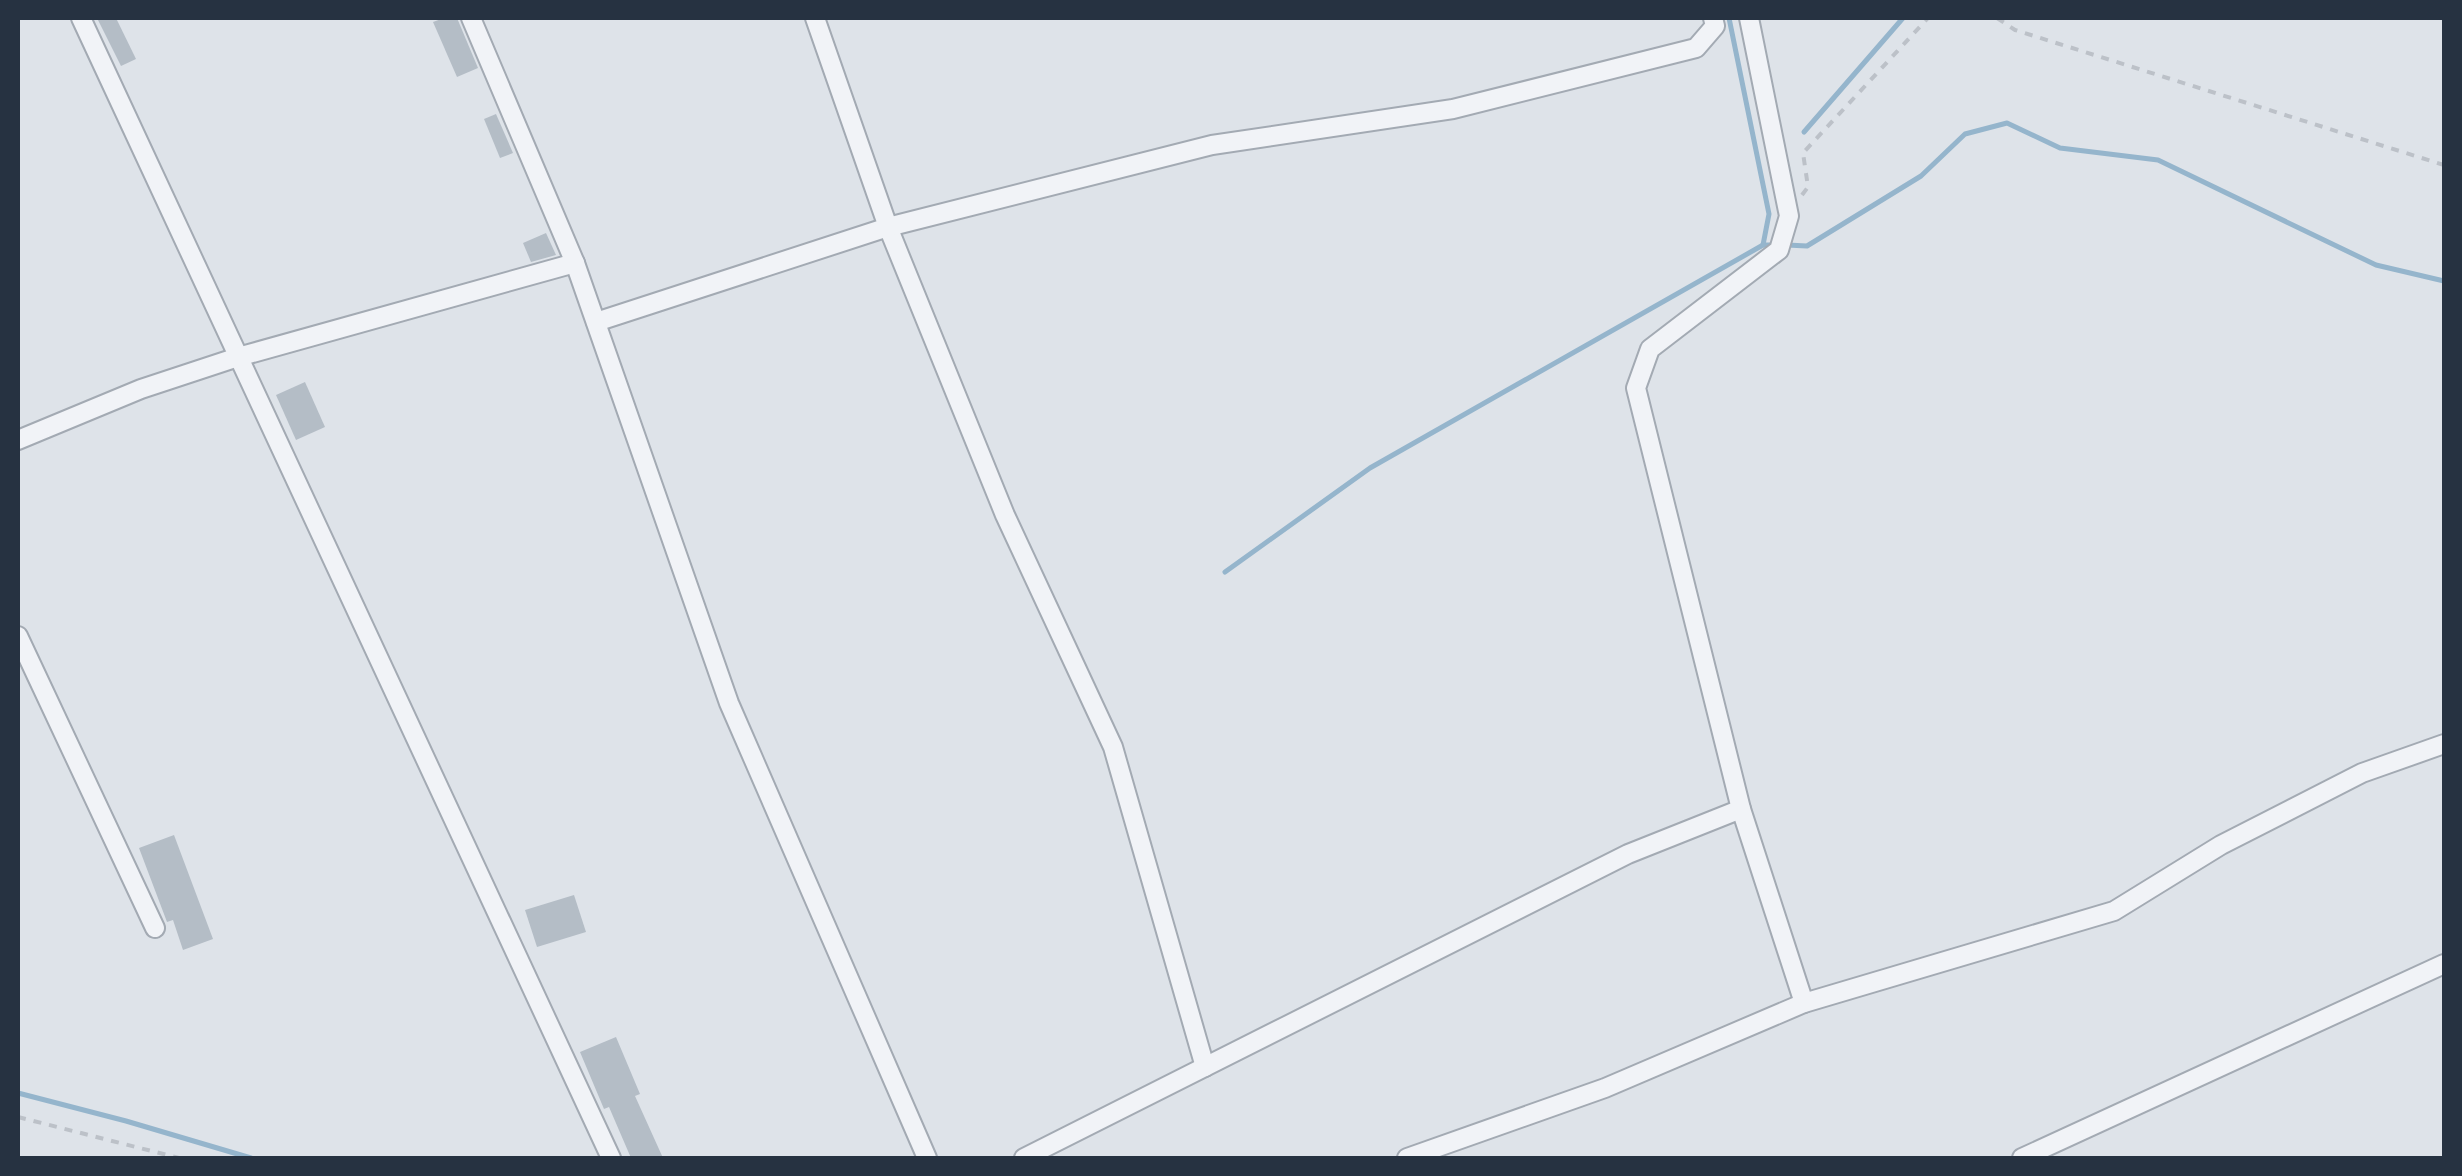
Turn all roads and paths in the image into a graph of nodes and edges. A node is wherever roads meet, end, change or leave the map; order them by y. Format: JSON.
{"nodes":[{"id":1,"x":81,"y":18,"type":"edge"},
{"id":2,"x":471,"y":18,"type":"edge"},
{"id":3,"x":815,"y":18,"type":"edge"},
{"id":4,"x":1713,"y":18,"type":"edge"},
{"id":5,"x":1749,"y":18,"type":"edge"},
{"id":6,"x":1928,"y":18,"type":"edge"},
{"id":7,"x":1998,"y":18,"type":"edge"},
{"id":8,"x":2444,"y":164,"type":"edge"},
{"id":9,"x":1788,"y":216,"type":"junction"},
{"id":10,"x":888,"y":227,"type":"junction"},
{"id":11,"x":576,"y":263,"type":"junction"},
{"id":12,"x":596,"y":322,"type":"junction"},
{"id":13,"x":238,"y":357,"type":"junction"},
{"id":14,"x":18,"y":440,"type":"edge"},
{"id":15,"x":18,"y":636,"type":"edge"},
{"id":16,"x":2444,"y":744,"type":"edge"},
{"id":17,"x":1741,"y":809,"type":"junction"},
{"id":18,"x":155,"y":928,"type":"dead end"},
{"id":19,"x":2444,"y":964,"type":"edge"},
{"id":20,"x":1804,"y":1003,"type":"junction"},
{"id":21,"x":1205,"y":1068,"type":"junction"},
{"id":22,"x":18,"y":1117,"type":"edge"},
{"id":23,"x":179,"y":1158,"type":"edge"},
{"id":24,"x":610,"y":1158,"type":"edge"},
{"id":25,"x":927,"y":1158,"type":"edge"},
{"id":26,"x":1024,"y":1158,"type":"edge"},
{"id":27,"x":1407,"y":1158,"type":"edge"},
{"id":28,"x":2022,"y":1158,"type":"edge"}],
"edges":[{"from":1,"to":13,"type":"street"},
{"from":2,"to":11,"type":"street"},
{"from":3,"to":10,"type":"street"},
{"from":4,"to":10,"type":"street"},
{"from":5,"to":9,"type":"street"},
{"from":6,"to":9,"type":"path"},
{"from":7,"to":8,"type":"path"},
{"from":9,"to":17,"type":"street"},
{"from":10,"to":12,"type":"street"},
{"from":10,"to":21,"type":"street"},
{"from":11,"to":12,"type":"street"},
{"from":11,"to":13,"type":"street"},
{"from":12,"to":25,"type":"street"},
{"from":13,"to":14,"type":"street"},
{"from":13,"to":24,"type":"street"},
{"from":15,"to":18,"type":"street"},
{"from":16,"to":20,"type":"street"},
{"from":17,"to":20,"type":"street"},
{"from":17,"to":21,"type":"street"},
{"from":19,"to":28,"type":"street"},
{"from":20,"to":27,"type":"street"},
{"from":21,"to":26,"type":"street"},
{"from":22,"to":23,"type":"path"}]}
